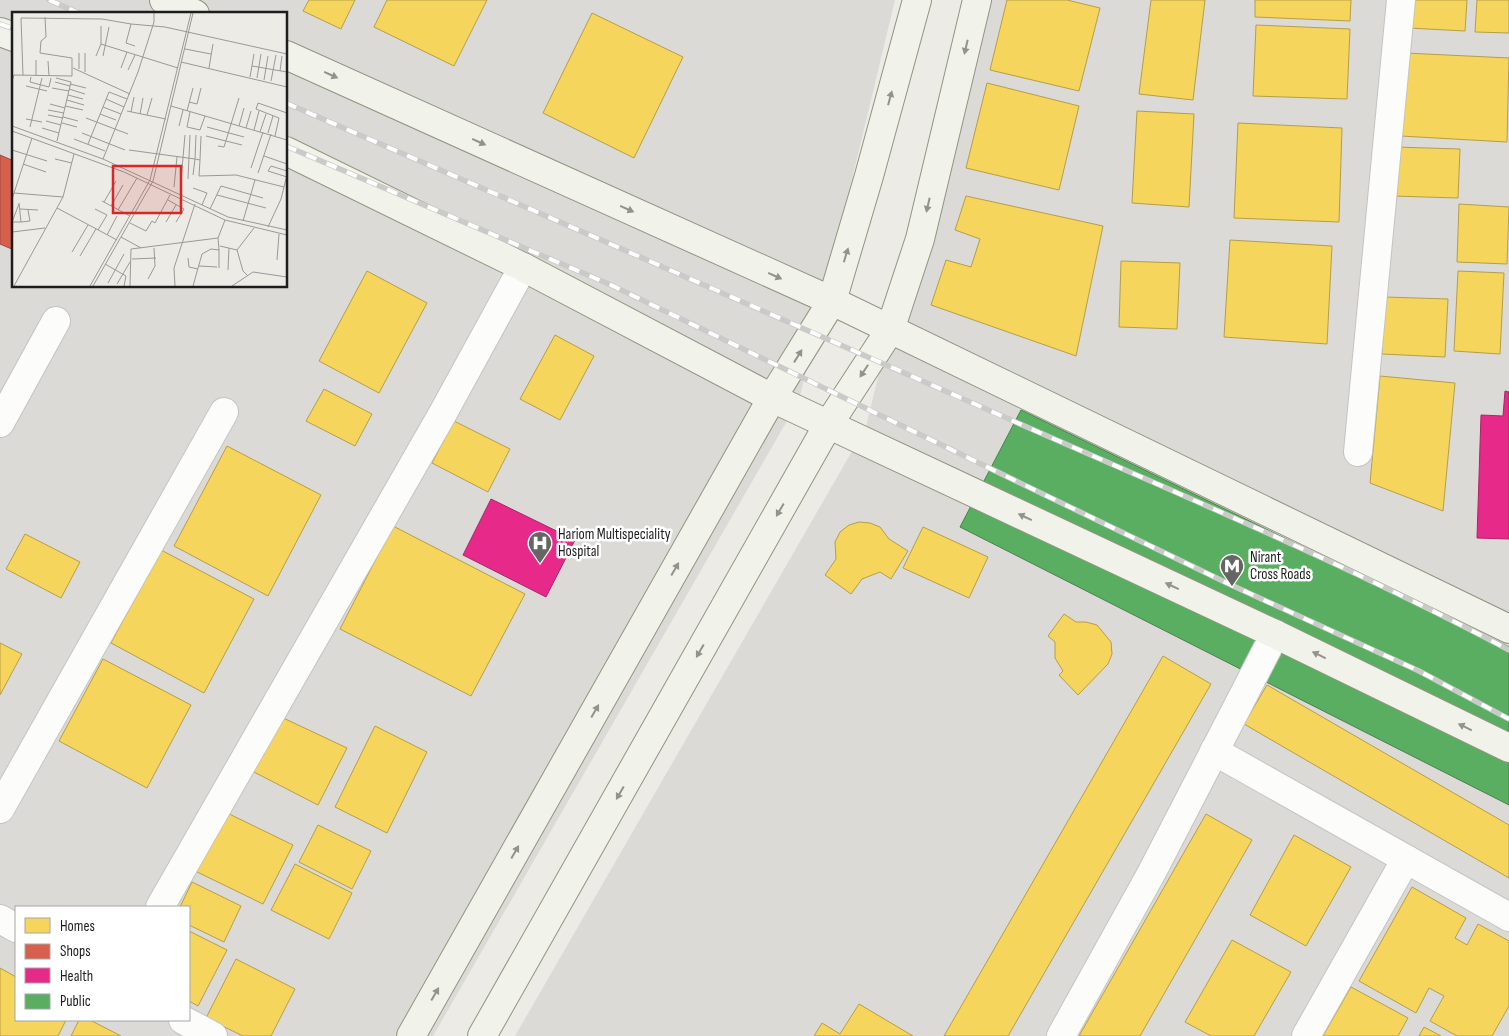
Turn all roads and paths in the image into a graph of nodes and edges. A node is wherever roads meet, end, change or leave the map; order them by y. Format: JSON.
{"nodes":[{"id":1,"x":164,"y":0,"type":"edge"},
{"id":2,"x":917,"y":0,"type":"edge"},
{"id":3,"x":977,"y":0,"type":"edge"},
{"id":4,"x":1401,"y":0,"type":"edge"},
{"id":5,"x":191,"y":12,"type":"edge"},
{"id":6,"x":0,"y":32,"type":"edge"},
{"id":7,"x":12,"y":36,"type":"edge"},
{"id":8,"x":288,"y":56,"type":"edge"},
{"id":9,"x":288,"y":152,"type":"edge"},
{"id":10,"x":523,"y":267,"type":"junction"},
{"id":11,"x":832,"y":301,"type":"junction"},
{"id":12,"x":56,"y":321,"type":"dead end"},
{"id":13,"x":890,"y":330,"type":"junction"},
{"id":14,"x":772,"y":398,"type":"junction"},
{"id":15,"x":224,"y":412,"type":"dead end"},
{"id":16,"x":0,"y":422,"type":"edge"},
{"id":17,"x":828,"y":425,"type":"junction"},
{"id":18,"x":1358,"y":452,"type":"dead end"},
{"id":19,"x":1509,"y":629,"type":"edge"},
{"id":20,"x":1275,"y":634,"type":"junction"},
{"id":21,"x":1509,"y":748,"type":"edge"},
{"id":22,"x":1214,"y":751,"type":"junction"},
{"id":23,"x":0,"y":809,"type":"edge"},
{"id":24,"x":1406,"y":859,"type":"junction"},
{"id":25,"x":161,"y":906,"type":"edge"},
{"id":26,"x":1509,"y":917,"type":"edge"},
{"id":27,"x":0,"y":919,"type":"edge"},
{"id":28,"x":15,"y":927,"type":"edge"},
{"id":29,"x":185,"y":1021,"type":"edge"},
{"id":30,"x":213,"y":1036,"type":"edge"},
{"id":31,"x":411,"y":1036,"type":"edge"},
{"id":32,"x":482,"y":1036,"type":"edge"},
{"id":33,"x":1061,"y":1036,"type":"edge"},
{"id":34,"x":1306,"y":1036,"type":"edge"}],
"edges":[{"from":1,"to":5,"type":"main road"},
{"from":11,"to":2,"type":"main road","one_way":true},
{"from":3,"to":13,"type":"main road","one_way":true},
{"from":4,"to":18,"type":"street"},
{"from":6,"to":7,"type":"main road"},
{"from":8,"to":11,"type":"main road","one_way":true},
{"from":9,"to":10,"type":"main road"},
{"from":10,"to":14,"type":"main road"},
{"from":10,"to":25,"type":"street"},
{"from":11,"to":13,"type":"main road"},
{"from":14,"to":11,"type":"main road","one_way":true},
{"from":12,"to":16,"type":"street"},
{"from":13,"to":17,"type":"main road","one_way":true},
{"from":13,"to":19,"type":"main road"},
{"from":14,"to":17,"type":"main road"},
{"from":31,"to":14,"type":"main road","one_way":true},
{"from":15,"to":23,"type":"street"},
{"from":20,"to":17,"type":"main road","one_way":true},
{"from":17,"to":32,"type":"main road","one_way":true},
{"from":21,"to":20,"type":"main road","one_way":true},
{"from":20,"to":22,"type":"street"},
{"from":22,"to":24,"type":"street"},
{"from":22,"to":33,"type":"street"},
{"from":24,"to":26,"type":"street"},
{"from":24,"to":34,"type":"street"},
{"from":27,"to":28,"type":"street"},
{"from":29,"to":30,"type":"street"}]}
